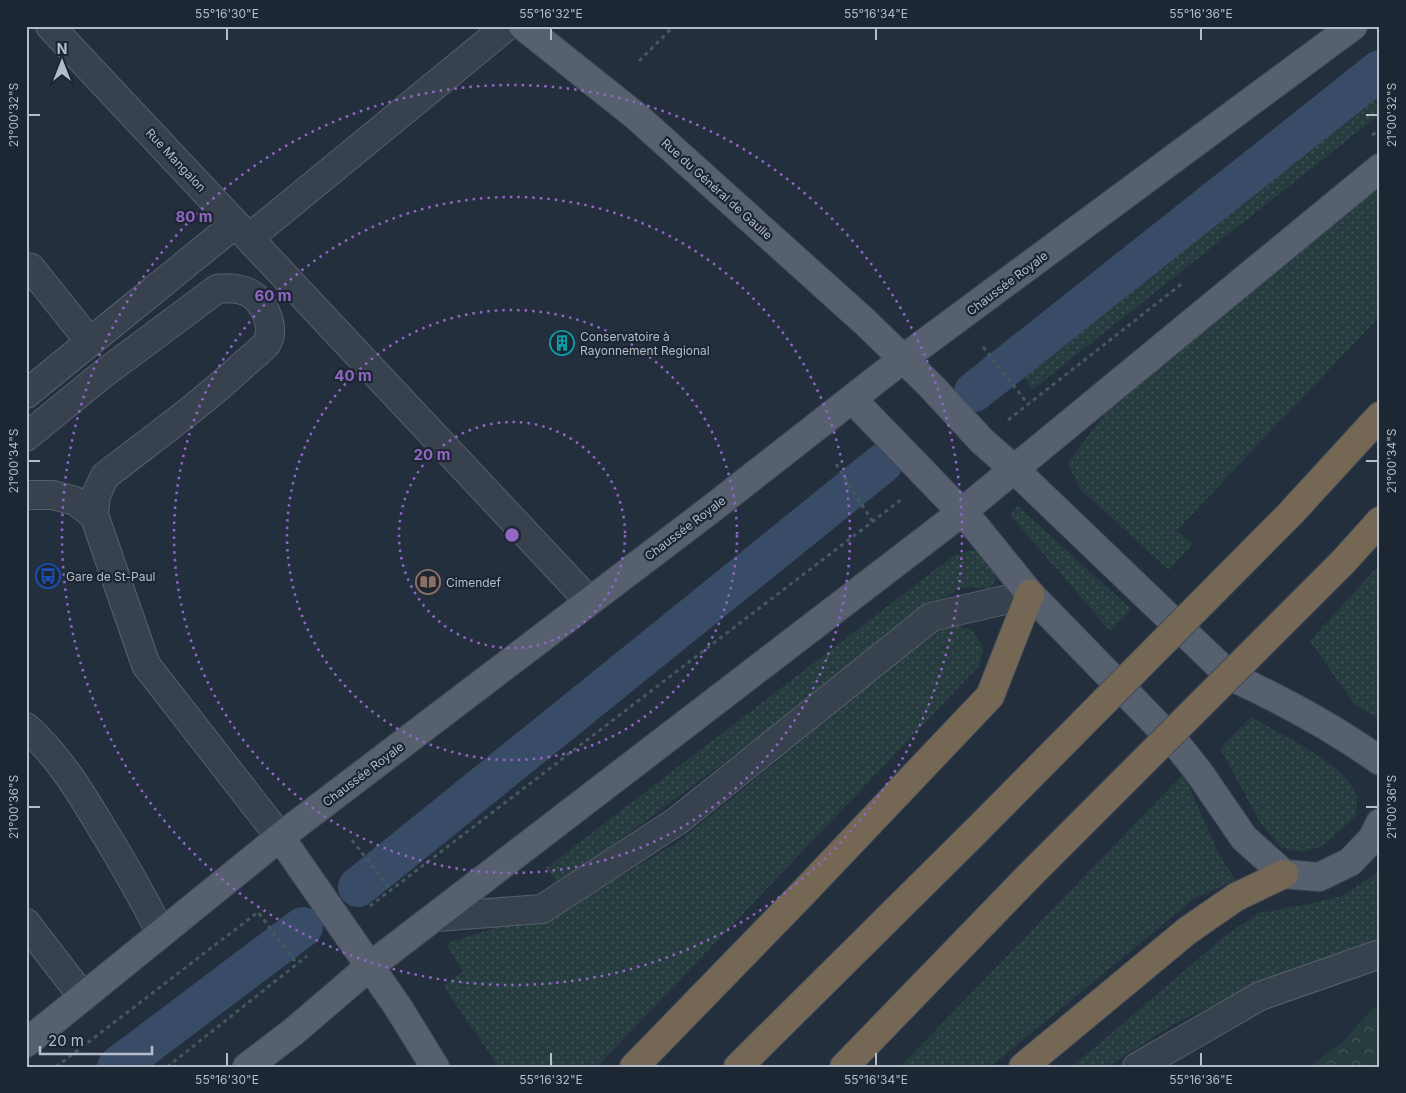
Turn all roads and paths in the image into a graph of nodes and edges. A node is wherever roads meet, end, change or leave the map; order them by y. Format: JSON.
{"nodes":[{"id":1,"x":50,"y":26,"type":"edge"},
{"id":2,"x":507,"y":26,"type":"edge"},
{"id":3,"x":523,"y":26,"type":"edge"},
{"id":4,"x":674,"y":26,"type":"edge"},
{"id":5,"x":1338,"y":30,"type":"edge"},
{"id":6,"x":639,"y":61,"type":"dead end"},
{"id":7,"x":1380,"y":168,"type":"edge"},
{"id":8,"x":242,"y":231,"type":"junction"},
{"id":9,"x":26,"y":267,"type":"edge"},
{"id":10,"x":90,"y":342,"type":"junction"},
{"id":11,"x":983,"y":347,"type":"dead end"},
{"id":12,"x":904,"y":358,"type":"junction"},
{"id":13,"x":26,"y":394,"type":"edge"},
{"id":14,"x":852,"y":399,"type":"junction"},
{"id":15,"x":1028,"y":404,"type":"dead end"},
{"id":16,"x":1380,"y":416,"type":"edge"},
{"id":17,"x":26,"y":437,"type":"edge"},
{"id":18,"x":836,"y":464,"type":"dead end"},
{"id":19,"x":1014,"y":469,"type":"junction"},
{"id":20,"x":26,"y":495,"type":"edge"},
{"id":21,"x":907,"y":495,"type":"dead end"},
{"id":22,"x":962,"y":512,"type":"junction"},
{"id":23,"x":94,"y":515,"type":"junction"},
{"id":24,"x":1380,"y":521,"type":"edge"},
{"id":25,"x":873,"y":522,"type":"junction"},
{"id":26,"x":1030,"y":594,"type":"junction"},
{"id":27,"x":589,"y":601,"type":"junction"},
{"id":28,"x":26,"y":727,"type":"edge"},
{"id":29,"x":1380,"y":761,"type":"edge"},
{"id":30,"x":1380,"y":823,"type":"edge"},
{"id":31,"x":280,"y":837,"type":"junction"},
{"id":32,"x":352,"y":840,"type":"dead end"},
{"id":33,"x":1284,"y":874,"type":"junction"},
{"id":34,"x":391,"y":890,"type":"junction"},
{"id":35,"x":370,"y":906,"type":"dead end"},
{"id":36,"x":436,"y":917,"type":"junction"},
{"id":37,"x":26,"y":923,"type":"edge"},
{"id":38,"x":161,"y":933,"type":"junction"},
{"id":39,"x":1380,"y":954,"type":"edge"},
{"id":40,"x":307,"y":956,"type":"dead end"},
{"id":41,"x":297,"y":964,"type":"junction"},
{"id":42,"x":369,"y":968,"type":"junction"},
{"id":43,"x":83,"y":997,"type":"junction"},
{"id":44,"x":26,"y":1043,"type":"edge"},
{"id":45,"x":635,"y":1066,"type":"edge"},
{"id":46,"x":56,"y":1067,"type":"edge"},
{"id":47,"x":167,"y":1067,"type":"edge"},
{"id":48,"x":247,"y":1067,"type":"edge"},
{"id":49,"x":435,"y":1067,"type":"edge"},
{"id":50,"x":738,"y":1067,"type":"edge"},
{"id":51,"x":844,"y":1067,"type":"edge"},
{"id":52,"x":1023,"y":1067,"type":"edge"},
{"id":53,"x":1137,"y":1067,"type":"edge"}],
"edges":[{"from":1,"to":8,"type":"street","name":"Rue Mangalon"},
{"from":2,"to":8,"type":"street"},
{"from":3,"to":12,"type":"main road","name":"Rue du Général de Gaulle"},
{"from":4,"to":6,"type":"path"},
{"from":5,"to":12,"type":"main road","name":"Chaussée Royale"},
{"from":7,"to":19,"type":"main road"},
{"from":8,"to":10,"type":"street"},
{"from":8,"to":27,"type":"street","name":"Rue Mangalon"},
{"from":9,"to":10,"type":"street"},
{"from":10,"to":13,"type":"street"},
{"from":11,"to":15,"type":"path"},
{"from":12,"to":14,"type":"main road","name":"Chaussée Royale"},
{"from":12,"to":19,"type":"main road","name":"Rue du Général de Gaulle"},
{"from":14,"to":22,"type":"main road"},
{"from":14,"to":27,"type":"main road","name":"Chaussée Royale"},
{"from":16,"to":50,"type":"highway","bridge":true},
{"from":17,"to":23,"type":"street"},
{"from":18,"to":25,"type":"path"},
{"from":19,"to":22,"type":"main road"},
{"from":19,"to":29,"type":"main road","name":"Rue du Général de Gaulle"},
{"from":20,"to":23,"type":"street"},
{"from":21,"to":25,"type":"path"},
{"from":22,"to":26,"type":"main road"},
{"from":22,"to":36,"type":"main road"},
{"from":23,"to":31,"type":"street"},
{"from":24,"to":51,"type":"highway","bridge":true},
{"from":25,"to":34,"type":"path"},
{"from":26,"to":33,"type":"main road"},
{"from":26,"to":36,"type":"street"},
{"from":26,"to":45,"type":"highway"},
{"from":27,"to":31,"type":"main road","name":"Chaussée Royale"},
{"from":28,"to":38,"type":"street"},
{"from":30,"to":33,"type":"main road"},
{"from":31,"to":38,"type":"main road","name":"Chaussée Royale"},
{"from":31,"to":42,"type":"main road"},
{"from":32,"to":34,"type":"path"},
{"from":33,"to":52,"type":"highway"},
{"from":34,"to":35,"type":"path"},
{"from":36,"to":42,"type":"main road"},
{"from":37,"to":43,"type":"street"},
{"from":38,"to":43,"type":"main road","name":"Chaussée Royale"},
{"from":39,"to":53,"type":"street"},
{"from":40,"to":41,"type":"path"},
{"from":41,"to":46,"type":"path"},
{"from":41,"to":47,"type":"path"},
{"from":42,"to":48,"type":"main road"},
{"from":42,"to":49,"type":"main road"},
{"from":43,"to":44,"type":"main road","name":"Chaussée Royale"}]}
